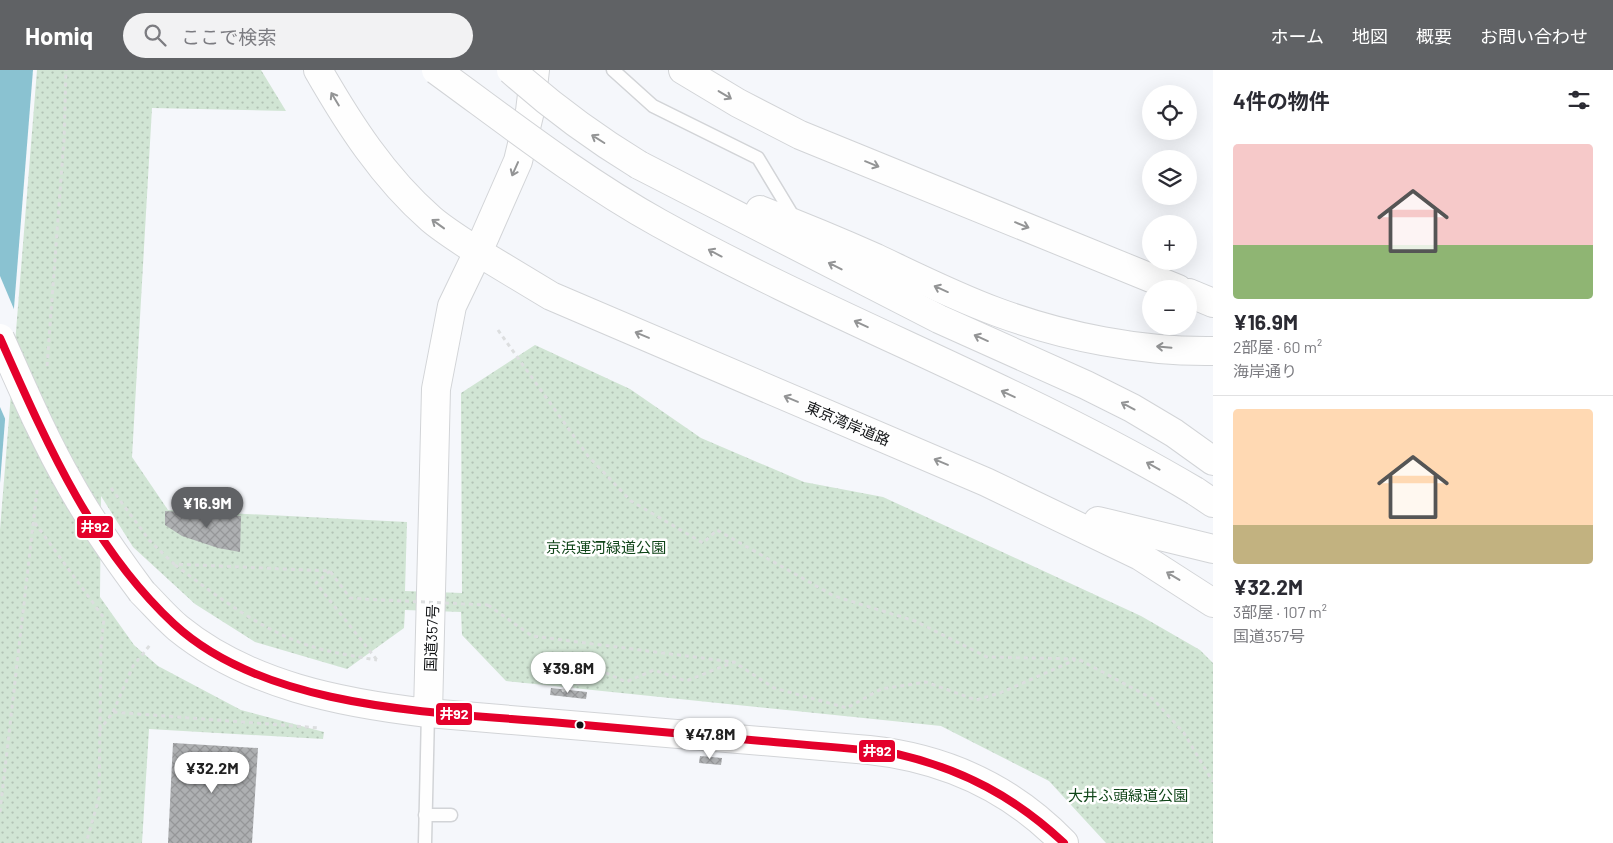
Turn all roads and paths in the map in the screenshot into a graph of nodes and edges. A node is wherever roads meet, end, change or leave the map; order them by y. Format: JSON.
{"nodes":[{"id":1,"x":66,"y":70,"type":"edge"},
{"id":2,"x":318,"y":70,"type":"edge"},
{"id":3,"x":436,"y":70,"type":"edge"},
{"id":4,"x":511,"y":70,"type":"edge"},
{"id":5,"x":535,"y":70,"type":"edge"},
{"id":6,"x":614,"y":70,"type":"edge"},
{"id":7,"x":683,"y":70,"type":"edge"},
{"id":8,"x":639,"y":165,"type":"junction"},
{"id":9,"x":799,"y":225,"type":"junction"},
{"id":10,"x":478,"y":252,"type":"junction"},
{"id":11,"x":1156,"y":280,"type":"edge"},
{"id":12,"x":1197,"y":296,"type":"edge"},
{"id":13,"x":1213,"y":303,"type":"edge"},
{"id":14,"x":498,"y":330,"type":"dead end"},
{"id":15,"x":0,"y":338,"type":"edge"},
{"id":16,"x":1213,"y":351,"type":"edge"},
{"id":17,"x":47,"y":370,"type":"dead end"},
{"id":18,"x":1213,"y":461,"type":"edge"},
{"id":19,"x":986,"y":482,"type":"junction"},
{"id":20,"x":37,"y":484,"type":"dead end"},
{"id":21,"x":109,"y":486,"type":"dead end"},
{"id":22,"x":1213,"y":503,"type":"edge"},
{"id":23,"x":34,"y":522,"type":"junction"},
{"id":24,"x":1213,"y":549,"type":"edge"},
{"id":25,"x":174,"y":564,"type":"junction"},
{"id":26,"x":330,"y":571,"type":"junction"},
{"id":27,"x":1213,"y":603,"type":"edge"},
{"id":28,"x":150,"y":644,"type":"dead end"},
{"id":29,"x":1078,"y":659,"type":"junction"},
{"id":30,"x":734,"y":662,"type":"junction"},
{"id":31,"x":562,"y":691,"type":"dead end"},
{"id":32,"x":113,"y":712,"type":"junction"},
{"id":33,"x":428,"y":713,"type":"junction"},
{"id":34,"x":326,"y":729,"type":"dead end"},
{"id":35,"x":99,"y":731,"type":"junction"},
{"id":36,"x":1213,"y":782,"type":"edge"},
{"id":37,"x":0,"y":812,"type":"edge"},
{"id":38,"x":425,"y":815,"type":"junction"},
{"id":39,"x":452,"y":815,"type":"dead end"},
{"id":40,"x":86,"y":843,"type":"edge"},
{"id":41,"x":425,"y":843,"type":"edge"},
{"id":42,"x":1064,"y":843,"type":"edge"}],
"edges":[{"from":1,"to":17,"type":"path"},
{"from":10,"to":2,"type":"main road","name":"東京湾岸道路","one_way":true},
{"from":22,"to":3,"type":"main road","one_way":true,"bridge":true},
{"from":8,"to":4,"type":"main road","one_way":true,"bridge":true},
{"from":5,"to":10,"type":"main road","name":"国道357号","one_way":true},
{"from":6,"to":9,"type":"lane"},
{"from":7,"to":11,"type":"main road","one_way":true},
{"from":8,"to":9,"type":"main road"},
{"from":18,"to":8,"type":"main road","one_way":true},
{"from":16,"to":9,"type":"main road","one_way":true},
{"from":19,"to":10,"type":"main road","name":"東京湾岸道路","one_way":true},
{"from":10,"to":33,"type":"main road","name":"国道357号"},
{"from":12,"to":13,"type":"main road"},
{"from":14,"to":29,"type":"path"},
{"from":15,"to":33,"type":"main road","bridge":true},
{"from":19,"to":24,"type":"main road"},
{"from":27,"to":19,"type":"main road","name":"東京湾岸道路","one_way":true},
{"from":20,"to":23,"type":"path"},
{"from":21,"to":25,"type":"path"},
{"from":23,"to":35,"type":"path"},
{"from":23,"to":37,"type":"path"},
{"from":25,"to":26,"type":"path"},
{"from":25,"to":26,"type":"path"},
{"from":26,"to":30,"type":"path","bridge":true},
{"from":28,"to":32,"type":"path"},
{"from":29,"to":30,"type":"path"},
{"from":29,"to":36,"type":"path"},
{"from":30,"to":31,"type":"path"},
{"from":32,"to":34,"type":"path"},
{"from":32,"to":35,"type":"path"},
{"from":33,"to":38,"type":"lane"},
{"from":33,"to":42,"type":"main road"},
{"from":35,"to":40,"type":"path"},
{"from":38,"to":39,"type":"lane"},
{"from":38,"to":41,"type":"lane"}]}
